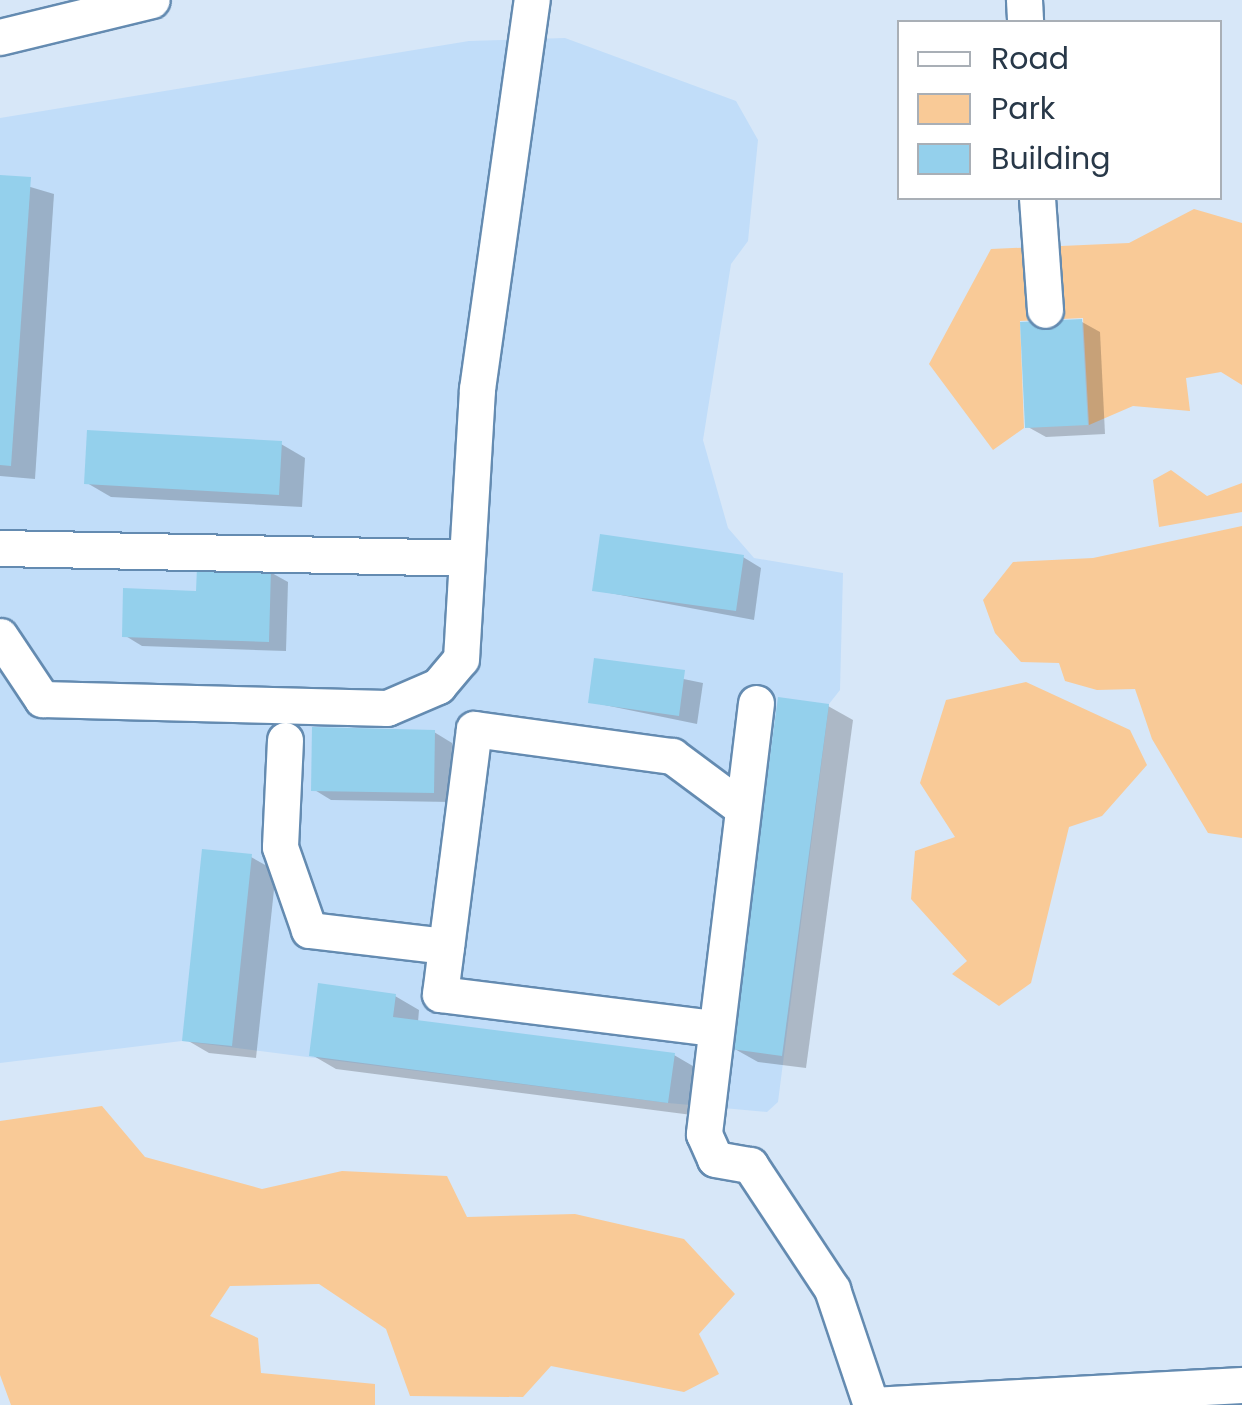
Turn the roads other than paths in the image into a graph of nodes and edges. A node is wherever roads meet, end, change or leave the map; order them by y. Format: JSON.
{"nodes":[{"id":1,"x":152,"y":0,"type":"edge"},
{"id":2,"x":532,"y":0,"type":"edge"},
{"id":3,"x":0,"y":38,"type":"edge"},
{"id":4,"x":1037,"y":200,"type":"edge"},
{"id":5,"x":1045,"y":310,"type":"dead end"},
{"id":6,"x":0,"y":548,"type":"edge"},
{"id":7,"x":462,"y":558,"type":"junction"},
{"id":8,"x":0,"y":636,"type":"edge"},
{"id":9,"x":756,"y":703,"type":"dead end"},
{"id":10,"x":285,"y":740,"type":"dead end"},
{"id":11,"x":742,"y":808,"type":"junction"},
{"id":12,"x":446,"y":946,"type":"junction"},
{"id":13,"x":713,"y":1028,"type":"junction"},
{"id":14,"x":1242,"y":1385,"type":"edge"},
{"id":15,"x":871,"y":1405,"type":"edge"}],
"edges":[{"from":1,"to":3,"type":"street"},
{"from":2,"to":7,"type":"street"},
{"from":4,"to":5,"type":"street"},
{"from":6,"to":7,"type":"street"},
{"from":7,"to":8,"type":"street"},
{"from":9,"to":11,"type":"street"},
{"from":10,"to":12,"type":"street"},
{"from":11,"to":12,"type":"street"},
{"from":11,"to":13,"type":"street"},
{"from":12,"to":13,"type":"street"},
{"from":13,"to":15,"type":"street"},
{"from":14,"to":15,"type":"street"}]}
